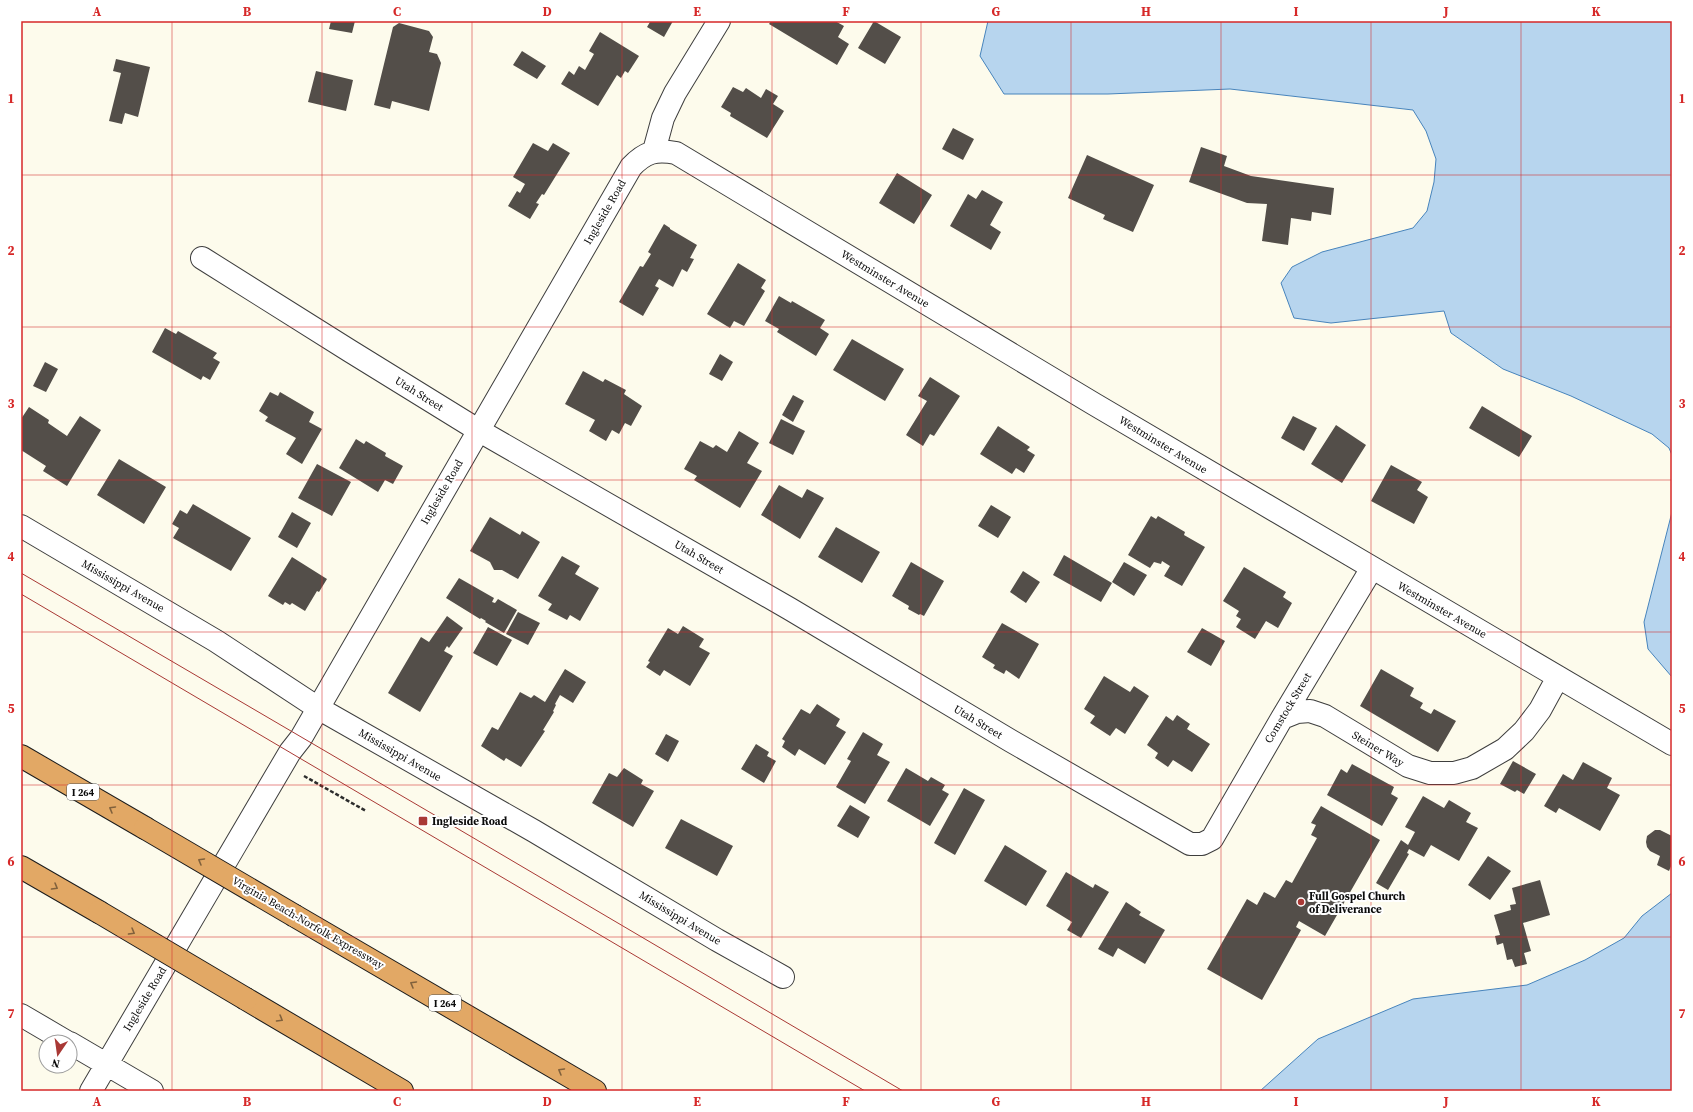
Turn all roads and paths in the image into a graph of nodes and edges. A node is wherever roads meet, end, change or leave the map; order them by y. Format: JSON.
{"nodes":[{"id":1,"x":719,"y":21,"type":"edge"},
{"id":2,"x":654,"y":151,"type":"junction"},
{"id":3,"x":202,"y":258,"type":"dead end"},
{"id":4,"x":478,"y":430,"type":"junction"},
{"id":5,"x":21,"y":526,"type":"edge"},
{"id":6,"x":1372,"y":568,"type":"junction"},
{"id":7,"x":1558,"y":677,"type":"junction"},
{"id":8,"x":318,"y":708,"type":"junction"},
{"id":9,"x":1282,"y":718,"type":"junction"},
{"id":10,"x":1672,"y":744,"type":"edge"},
{"id":11,"x":21,"y":756,"type":"edge"},
{"id":12,"x":284,"y":764,"type":"junction"},
{"id":13,"x":308,"y":771,"type":"dead end"},
{"id":14,"x":304,"y":776,"type":"junction"},
{"id":15,"x":366,"y":811,"type":"dead end"},
{"id":16,"x":1202,"y":844,"type":"joint"},
{"id":17,"x":21,"y":867,"type":"edge"},
{"id":18,"x":783,"y":977,"type":"dead end"},
{"id":19,"x":21,"y":1015,"type":"edge"},
{"id":20,"x":53,"y":1034,"type":"edge"},
{"id":21,"x":78,"y":1048,"type":"edge"},
{"id":22,"x":107,"y":1064,"type":"junction"},
{"id":23,"x":91,"y":1091,"type":"edge"},
{"id":24,"x":152,"y":1091,"type":"edge"},
{"id":25,"x":402,"y":1091,"type":"edge"},
{"id":26,"x":595,"y":1091,"type":"edge"}],
"edges":[{"from":1,"to":2,"type":"street"},
{"from":2,"to":4,"type":"street","name":"Ingleside Road"},
{"from":2,"to":6,"type":"street","name":"Westminster Avenue"},
{"from":3,"to":4,"type":"street","name":"Utah Street"},
{"from":4,"to":8,"type":"street","name":"Ingleside Road"},
{"from":4,"to":16,"type":"street","name":"Utah Street"},
{"from":5,"to":8,"type":"street","name":"Mississippi Avenue"},
{"from":6,"to":7,"type":"street","name":"Westminster Avenue"},
{"from":6,"to":9,"type":"street","name":"Comstock Street"},
{"from":7,"to":9,"type":"street","name":"Steiner Way"},
{"from":7,"to":10,"type":"street","name":"Westminster Avenue"},
{"from":8,"to":12,"type":"street","name":"Ingleside Road"},
{"from":8,"to":18,"type":"street","name":"Mississippi Avenue"},
{"from":9,"to":16,"type":"street","name":"Comstock Street"},
{"from":26,"to":11,"type":"highway","name":"Virginia Beach-Norfolk Expressway","number":"I 264","one_way":true,"bridge":true},
{"from":12,"to":14,"type":"path"},
{"from":12,"to":22,"type":"street","name":"Ingleside Road"},
{"from":13,"to":14,"type":"path"},
{"from":14,"to":15,"type":"path"},
{"from":17,"to":25,"type":"highway","one_way":true,"bridge":true},
{"from":19,"to":20,"type":"street"},
{"from":21,"to":22,"type":"street"},
{"from":22,"to":23,"type":"street","name":"Ingleside Road"},
{"from":22,"to":24,"type":"street"}]}
